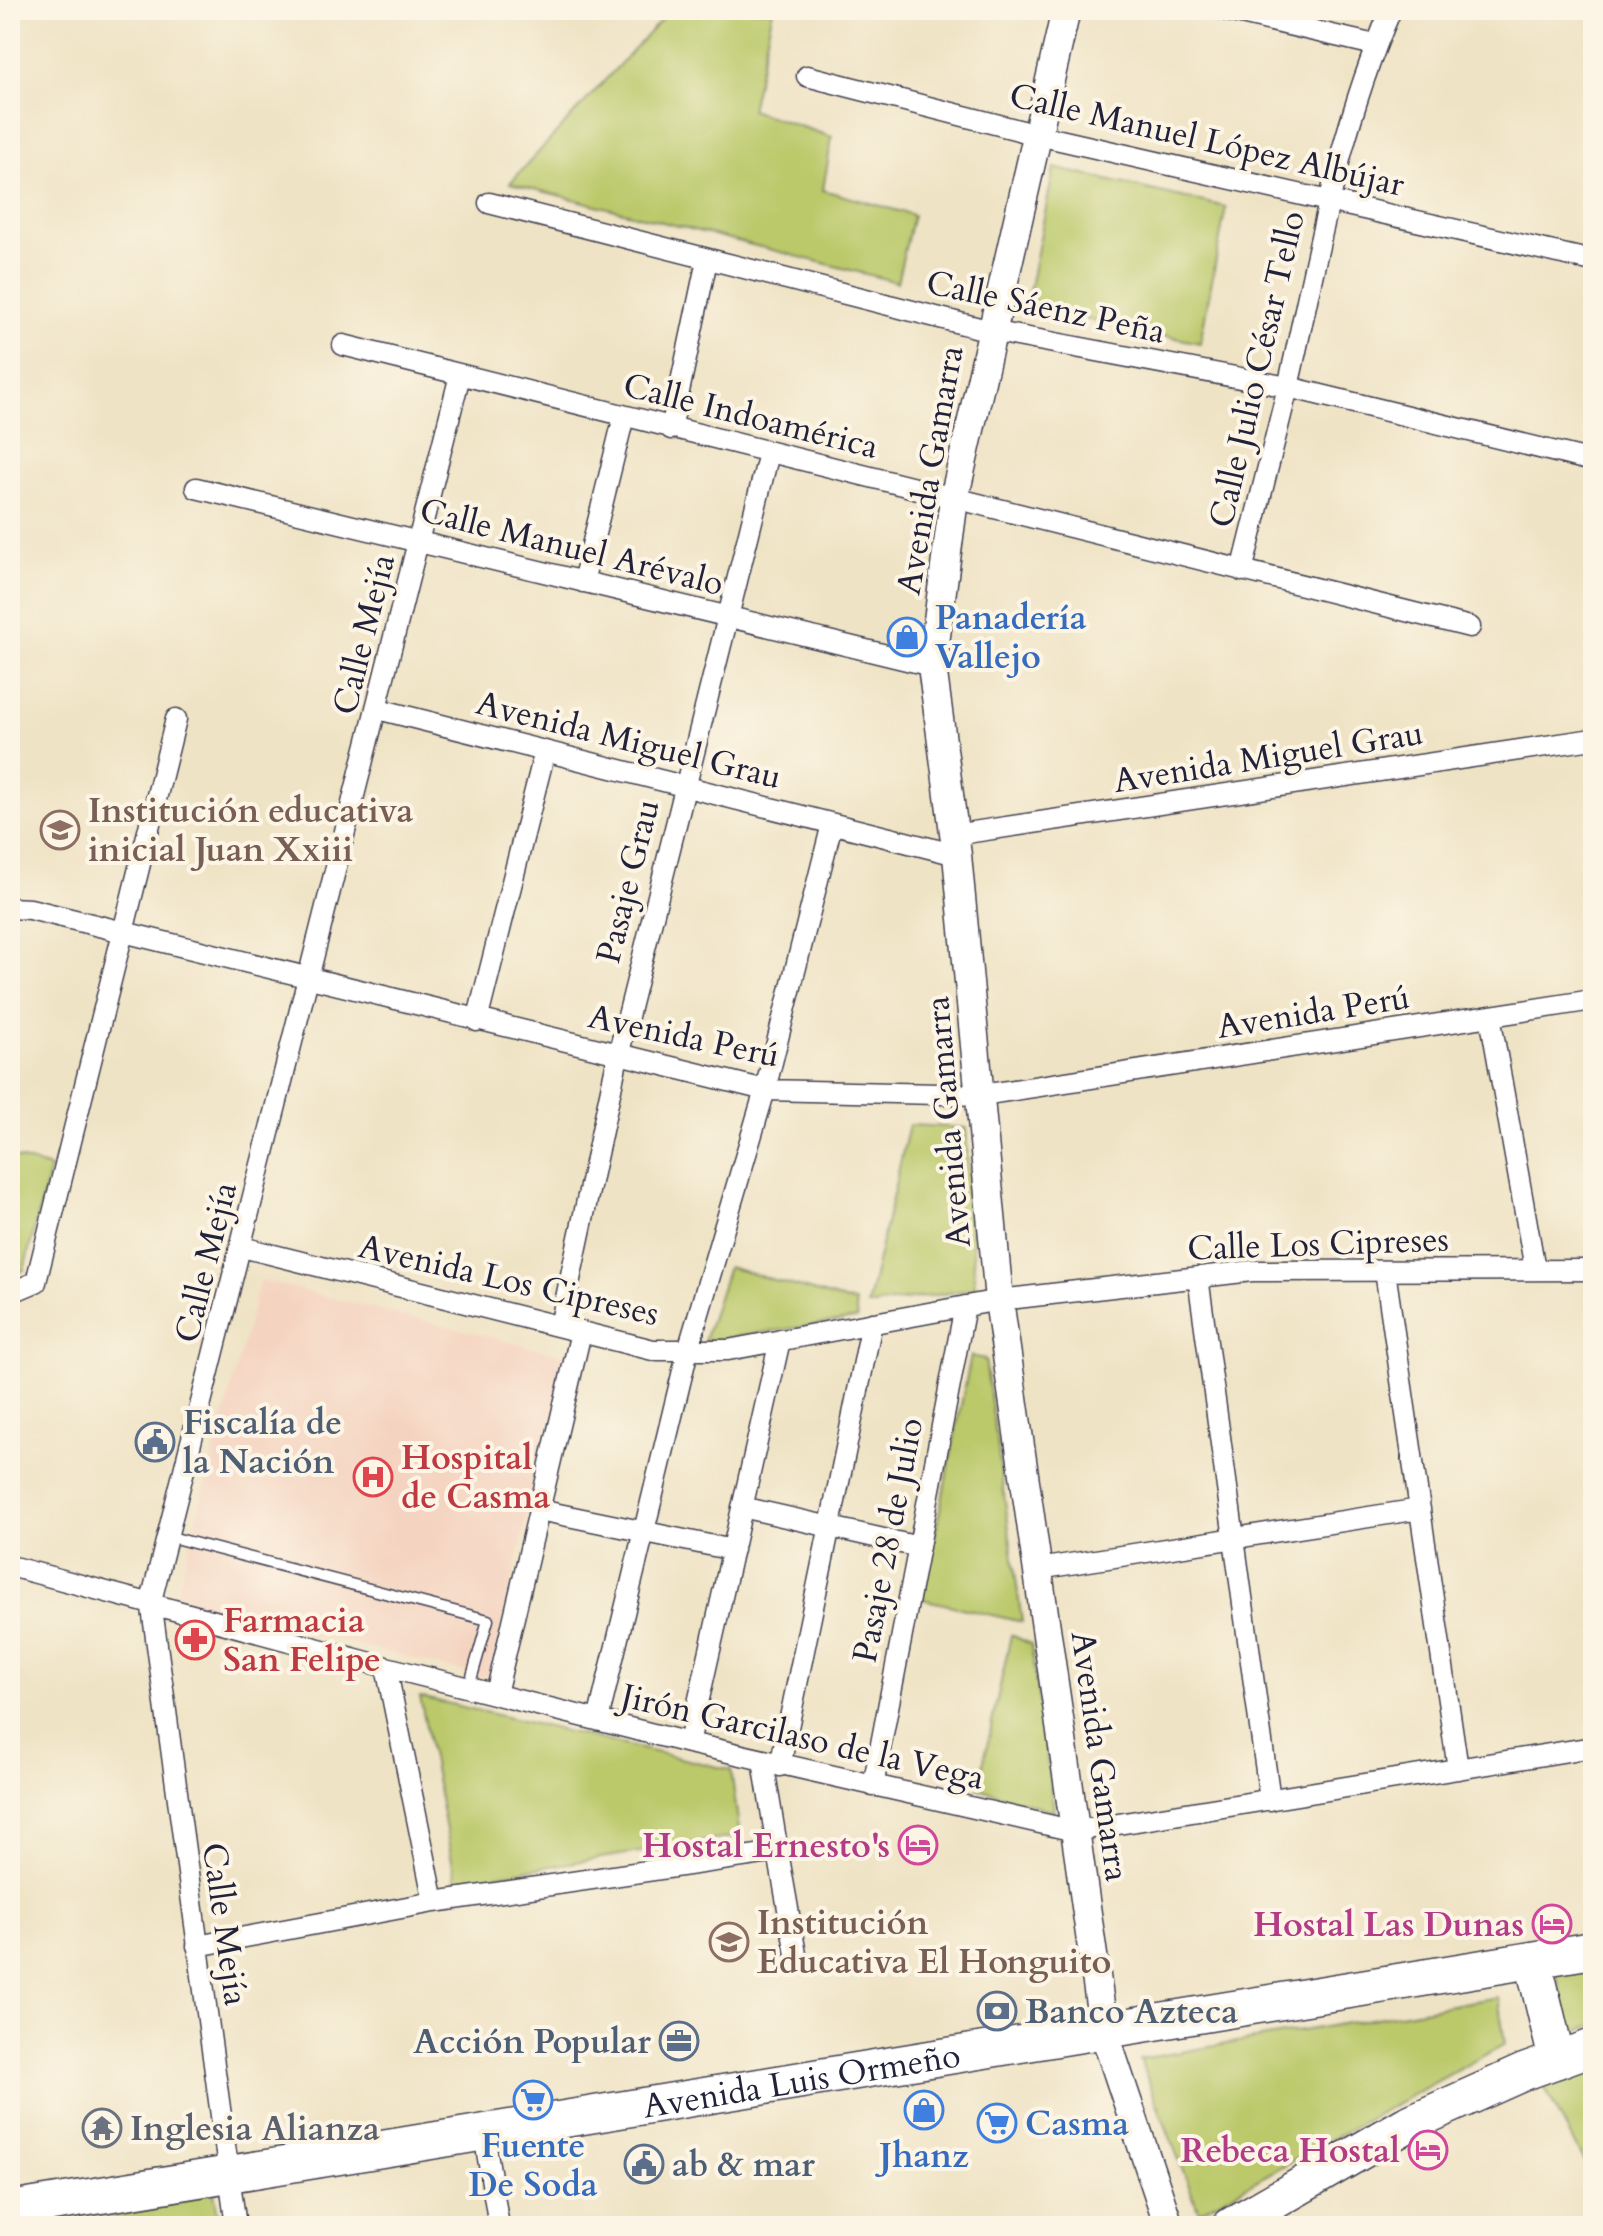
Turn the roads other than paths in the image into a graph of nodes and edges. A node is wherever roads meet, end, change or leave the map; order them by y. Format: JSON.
{"nodes":[{"id":1,"x":1066,"y":10,"type":"edge"},
{"id":2,"x":1224,"y":10,"type":"edge"},
{"id":3,"x":1391,"y":10,"type":"edge"},
{"id":4,"x":1375,"y":45,"type":"junction"},
{"id":5,"x":807,"y":76,"type":"dead end"},
{"id":6,"x":1038,"y":135,"type":"junction"},
{"id":7,"x":1328,"y":198,"type":"junction"},
{"id":8,"x":489,"y":203,"type":"dead end"},
{"id":9,"x":707,"y":260,"type":"junction"},
{"id":10,"x":1593,"y":261,"type":"edge"},
{"id":11,"x":991,"y":331,"type":"junction"},
{"id":12,"x":343,"y":345,"type":"dead end"},
{"id":13,"x":460,"y":375,"type":"junction"},
{"id":14,"x":1288,"y":387,"type":"junction"},
{"id":15,"x":624,"y":416,"type":"junction"},
{"id":16,"x":671,"y":429,"type":"junction"},
{"id":17,"x":769,"y":453,"type":"junction"},
{"id":18,"x":1593,"y":461,"type":"edge"},
{"id":19,"x":196,"y":488,"type":"dead end"},
{"id":20,"x":954,"y":499,"type":"junction"},
{"id":21,"x":418,"y":542,"type":"junction"},
{"id":22,"x":1242,"y":571,"type":"junction"},
{"id":23,"x":583,"y":582,"type":"junction"},
{"id":24,"x":730,"y":617,"type":"junction"},
{"id":25,"x":1470,"y":627,"type":"dead end"},
{"id":26,"x":932,"y":666,"type":"junction"},
{"id":27,"x":378,"y":709,"type":"junction"},
{"id":28,"x":176,"y":719,"type":"dead end"},
{"id":29,"x":1593,"y":739,"type":"edge"},
{"id":30,"x":545,"y":751,"type":"junction"},
{"id":31,"x":683,"y":786,"type":"junction"},
{"id":32,"x":832,"y":824,"type":"junction"},
{"id":33,"x":955,"y":845,"type":"junction"},
{"id":34,"x":10,"y":908,"type":"edge"},
{"id":35,"x":123,"y":932,"type":"junction"},
{"id":36,"x":306,"y":978,"type":"junction"},
{"id":37,"x":1593,"y":1000,"type":"edge"},
{"id":38,"x":1490,"y":1016,"type":"junction"},
{"id":39,"x":477,"y":1021,"type":"junction"},
{"id":40,"x":618,"y":1056,"type":"junction"},
{"id":41,"x":765,"y":1090,"type":"junction"},
{"id":42,"x":982,"y":1095,"type":"junction"},
{"id":43,"x":242,"y":1247,"type":"junction"},
{"id":44,"x":1535,"y":1269,"type":"junction"},
{"id":45,"x":1593,"y":1270,"type":"edge"},
{"id":46,"x":1385,"y":1271,"type":"junction"},
{"id":47,"x":1198,"y":1277,"type":"junction"},
{"id":48,"x":10,"y":1293,"type":"edge"},
{"id":49,"x":999,"y":1300,"type":"junction"},
{"id":50,"x":965,"y":1306,"type":"junction"},
{"id":51,"x":872,"y":1323,"type":"junction"},
{"id":52,"x":560,"y":1326,"type":"junction"},
{"id":53,"x":581,"y":1332,"type":"junction"},
{"id":54,"x":780,"y":1340,"type":"junction"},
{"id":55,"x":688,"y":1350,"type":"junction"},
{"id":56,"x":742,"y":1507,"type":"junction"},
{"id":57,"x":1420,"y":1509,"type":"junction"},
{"id":58,"x":539,"y":1510,"type":"junction"},
{"id":59,"x":830,"y":1527,"type":"junction"},
{"id":60,"x":644,"y":1532,"type":"junction"},
{"id":61,"x":167,"y":1536,"type":"junction"},
{"id":62,"x":1234,"y":1538,"type":"junction"},
{"id":63,"x":919,"y":1547,"type":"junction"},
{"id":64,"x":733,"y":1550,"type":"junction"},
{"id":65,"x":10,"y":1566,"type":"edge"},
{"id":66,"x":1038,"y":1569,"type":"junction"},
{"id":67,"x":151,"y":1601,"type":"junction"},
{"id":68,"x":386,"y":1667,"type":"junction"},
{"id":69,"x":469,"y":1687,"type":"junction"},
{"id":70,"x":496,"y":1694,"type":"junction"},
{"id":71,"x":598,"y":1720,"type":"junction"},
{"id":72,"x":689,"y":1743,"type":"junction"},
{"id":73,"x":1593,"y":1747,"type":"edge"},
{"id":74,"x":772,"y":1763,"type":"junction"},
{"id":75,"x":1458,"y":1769,"type":"junction"},
{"id":76,"x":873,"y":1786,"type":"junction"},
{"id":77,"x":1270,"y":1800,"type":"junction"},
{"id":78,"x":1075,"y":1831,"type":"junction"},
{"id":79,"x":778,"y":1852,"type":"junction"},
{"id":80,"x":434,"y":1902,"type":"junction"},
{"id":81,"x":197,"y":1946,"type":"junction"},
{"id":82,"x":1593,"y":1950,"type":"edge"},
{"id":83,"x":797,"y":1960,"type":"dead end"},
{"id":84,"x":1533,"y":1960,"type":"junction"},
{"id":85,"x":1104,"y":2032,"type":"junction"},
{"id":86,"x":1593,"y":2047,"type":"edge"},
{"id":87,"x":1557,"y":2060,"type":"junction"},
{"id":88,"x":484,"y":2134,"type":"junction"},
{"id":89,"x":227,"y":2176,"type":"junction"},
{"id":90,"x":10,"y":2213,"type":"edge"},
{"id":91,"x":11,"y":2226,"type":"edge"},
{"id":92,"x":236,"y":2226,"type":"edge"},
{"id":93,"x":499,"y":2226,"type":"edge"},
{"id":94,"x":1169,"y":2226,"type":"edge"},
{"id":95,"x":1231,"y":2226,"type":"edge"}],
"edges":[{"from":1,"to":6,"type":"street","name":"Avenida Gamarra"},
{"from":2,"to":4,"type":"street"},
{"from":3,"to":4,"type":"street","name":"Calle Julio César Tello"},
{"from":4,"to":7,"type":"street","name":"Calle Julio César Tello"},
{"from":5,"to":6,"type":"street","name":"Calle Manuel López Albújar"},
{"from":6,"to":7,"type":"street","name":"Calle Manuel López Albújar"},
{"from":6,"to":11,"type":"street","name":"Avenida Gamarra"},
{"from":7,"to":10,"type":"street","name":"Calle Manuel López Albújar"},
{"from":7,"to":14,"type":"street","name":"Calle Julio César Tello"},
{"from":8,"to":9,"type":"street","name":"Calle Sáenz Peña"},
{"from":9,"to":11,"type":"street","name":"Calle Sáenz Peña"},
{"from":9,"to":16,"type":"street"},
{"from":11,"to":14,"type":"street","name":"Calle Sáenz Peña"},
{"from":11,"to":20,"type":"street","name":"Avenida Gamarra"},
{"from":12,"to":13,"type":"street","name":"Calle Indoamérica"},
{"from":13,"to":15,"type":"street","name":"Calle Indoamérica"},
{"from":13,"to":21,"type":"street","name":"Calle Mejía"},
{"from":14,"to":18,"type":"street","name":"Calle Sáenz Peña"},
{"from":14,"to":22,"type":"street","name":"Calle Julio César Tello"},
{"from":15,"to":16,"type":"street","name":"Calle Indoamérica"},
{"from":15,"to":23,"type":"street"},
{"from":16,"to":17,"type":"street","name":"Calle Indoamérica"},
{"from":17,"to":20,"type":"street","name":"Calle Indoamérica"},
{"from":17,"to":24,"type":"street","name":"Pasaje Grau"},
{"from":19,"to":21,"type":"street","name":"Calle Manuel Arévalo"},
{"from":20,"to":22,"type":"street","name":"Calle Indoamérica"},
{"from":20,"to":26,"type":"street","name":"Avenida Gamarra"},
{"from":21,"to":23,"type":"street","name":"Calle Manuel Arévalo"},
{"from":21,"to":27,"type":"street","name":"Calle Mejía"},
{"from":22,"to":25,"type":"street","name":"Calle Indoamérica"},
{"from":23,"to":24,"type":"street","name":"Calle Manuel Arévalo"},
{"from":24,"to":26,"type":"street","name":"Calle Manuel Arévalo"},
{"from":24,"to":31,"type":"street","name":"Pasaje Grau"},
{"from":26,"to":33,"type":"street","name":"Avenida Gamarra"},
{"from":27,"to":30,"type":"street","name":"Avenida Miguel Grau"},
{"from":27,"to":36,"type":"street","name":"Calle Mejía"},
{"from":28,"to":35,"type":"street"},
{"from":29,"to":33,"type":"street","name":"Avenida Miguel Grau"},
{"from":30,"to":31,"type":"street","name":"Avenida Miguel Grau"},
{"from":30,"to":39,"type":"street"},
{"from":31,"to":32,"type":"street","name":"Avenida Miguel Grau"},
{"from":31,"to":40,"type":"street","name":"Pasaje Grau"},
{"from":32,"to":33,"type":"street","name":"Avenida Miguel Grau"},
{"from":32,"to":41,"type":"street"},
{"from":33,"to":42,"type":"street","name":"Avenida Gamarra"},
{"from":34,"to":35,"type":"street","name":"Avenida Perú"},
{"from":35,"to":36,"type":"street","name":"Avenida Perú"},
{"from":35,"to":48,"type":"street"},
{"from":36,"to":39,"type":"street","name":"Avenida Perú"},
{"from":36,"to":43,"type":"street","name":"Calle Mejía"},
{"from":37,"to":38,"type":"street","name":"Avenida Perú"},
{"from":38,"to":42,"type":"street","name":"Avenida Perú"},
{"from":38,"to":44,"type":"street"},
{"from":39,"to":40,"type":"street","name":"Avenida Perú"},
{"from":40,"to":41,"type":"street","name":"Avenida Perú"},
{"from":40,"to":52,"type":"street","name":"Pasaje Grau"},
{"from":41,"to":42,"type":"street","name":"Avenida Perú"},
{"from":41,"to":55,"type":"street"},
{"from":42,"to":49,"type":"street","name":"Avenida Gamarra"},
{"from":43,"to":52,"type":"street","name":"Avenida Los Cipreses"},
{"from":43,"to":61,"type":"street","name":"Calle Mejía"},
{"from":44,"to":45,"type":"street","name":"Calle Los Cipreses"},
{"from":44,"to":46,"type":"street","name":"Calle Los Cipreses"},
{"from":46,"to":47,"type":"street","name":"Calle Los Cipreses"},
{"from":46,"to":57,"type":"street"},
{"from":47,"to":49,"type":"street","name":"Calle Los Cipreses"},
{"from":47,"to":62,"type":"street"},
{"from":49,"to":50,"type":"street","name":"Avenida Los Cipreses"},
{"from":49,"to":66,"type":"street","name":"Avenida Gamarra"},
{"from":50,"to":51,"type":"street","name":"Avenida Los Cipreses"},
{"from":50,"to":63,"type":"street","name":"Pasaje 28 de Julio"},
{"from":51,"to":54,"type":"street","name":"Avenida Los Cipreses"},
{"from":51,"to":59,"type":"street"},
{"from":52,"to":53,"type":"street","name":"Avenida Los Cipreses"},
{"from":53,"to":55,"type":"street","name":"Avenida Los Cipreses"},
{"from":53,"to":58,"type":"street"},
{"from":54,"to":55,"type":"street","name":"Avenida Los Cipreses"},
{"from":54,"to":56,"type":"street"},
{"from":55,"to":60,"type":"street"},
{"from":56,"to":59,"type":"street"},
{"from":56,"to":64,"type":"street"},
{"from":57,"to":62,"type":"street"},
{"from":57,"to":75,"type":"street"},
{"from":58,"to":60,"type":"street"},
{"from":58,"to":70,"type":"street"},
{"from":59,"to":63,"type":"street"},
{"from":59,"to":74,"type":"street"},
{"from":60,"to":64,"type":"street"},
{"from":60,"to":71,"type":"street"},
{"from":61,"to":67,"type":"street","name":"Calle Mejía"},
{"from":61,"to":69,"type":"lane"},
{"from":62,"to":66,"type":"street"},
{"from":62,"to":77,"type":"street"},
{"from":63,"to":76,"type":"street","name":"Pasaje 28 de Julio"},
{"from":64,"to":72,"type":"street"},
{"from":65,"to":67,"type":"street","name":"Jirón Garcilaso de la Vega"},
{"from":66,"to":78,"type":"street","name":"Avenida Gamarra"},
{"from":67,"to":68,"type":"street","name":"Jirón Garcilaso de la Vega"},
{"from":67,"to":81,"type":"street","name":"Calle Mejía"},
{"from":68,"to":69,"type":"street","name":"Jirón Garcilaso de la Vega"},
{"from":68,"to":80,"type":"street"},
{"from":69,"to":70,"type":"street","name":"Jirón Garcilaso de la Vega"},
{"from":70,"to":71,"type":"street","name":"Jirón Garcilaso de la Vega"},
{"from":71,"to":72,"type":"street","name":"Jirón Garcilaso de la Vega"},
{"from":72,"to":74,"type":"street","name":"Jirón Garcilaso de la Vega"},
{"from":73,"to":75,"type":"street","name":"Jirón Garcilaso de la Vega"},
{"from":74,"to":76,"type":"street","name":"Jirón Garcilaso de la Vega"},
{"from":74,"to":79,"type":"street"},
{"from":75,"to":77,"type":"street","name":"Jirón Garcilaso de la Vega"},
{"from":76,"to":78,"type":"street","name":"Jirón Garcilaso de la Vega"},
{"from":77,"to":78,"type":"street","name":"Jirón Garcilaso de la Vega"},
{"from":78,"to":85,"type":"street","name":"Avenida Gamarra"},
{"from":79,"to":80,"type":"street"},
{"from":79,"to":83,"type":"street"},
{"from":80,"to":81,"type":"street"},
{"from":81,"to":89,"type":"street","name":"Calle Mejía"},
{"from":82,"to":84,"type":"highway","name":"Avenida Luis Ormeño"},
{"from":84,"to":85,"type":"highway","name":"Avenida Luis Ormeño"},
{"from":84,"to":87,"type":"highway"},
{"from":85,"to":88,"type":"highway","name":"Avenida Luis Ormeño"},
{"from":85,"to":94,"type":"street","name":"Avenida Gamarra"},
{"from":86,"to":87,"type":"highway"},
{"from":87,"to":95,"type":"highway"},
{"from":88,"to":89,"type":"highway","name":"Avenida Luis Ormeño"},
{"from":88,"to":93,"type":"street"},
{"from":89,"to":90,"type":"highway","name":"Avenida Luis Ormeño"},
{"from":89,"to":92,"type":"street","name":"Calle Mejía"},
{"from":90,"to":91,"type":"highway"}]}
